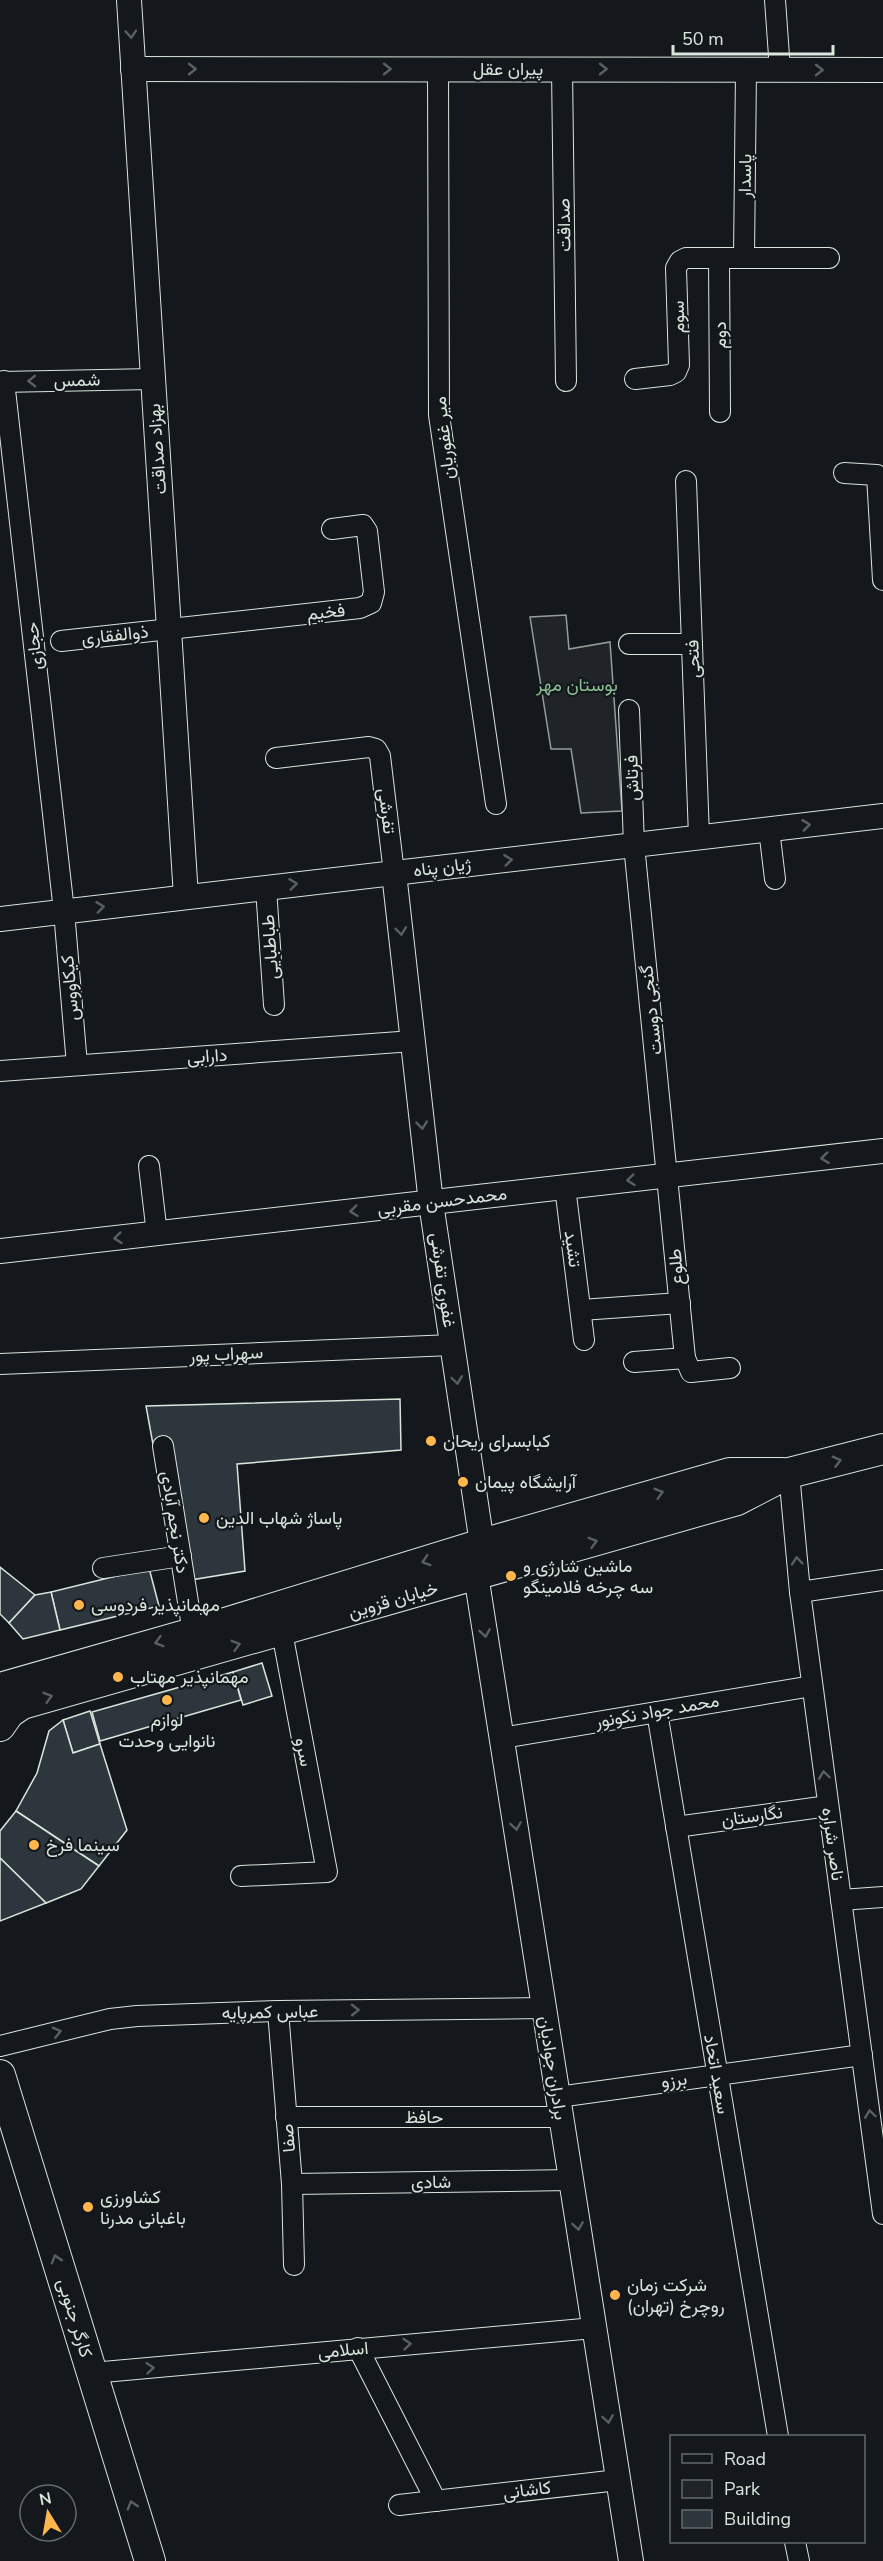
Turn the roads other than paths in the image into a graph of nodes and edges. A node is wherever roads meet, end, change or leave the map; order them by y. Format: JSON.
{"nodes":[{"id":1,"x":129,"y":0,"type":"edge"},
{"id":2,"x":775,"y":0,"type":"edge"},
{"id":3,"x":133,"y":69,"type":"junction"},
{"id":4,"x":438,"y":69,"type":"junction"},
{"id":5,"x":562,"y":69,"type":"junction"},
{"id":6,"x":746,"y":70,"type":"junction"},
{"id":7,"x":780,"y":70,"type":"junction"},
{"id":8,"x":883,"y":70,"type":"edge"},
{"id":9,"x":719,"y":258,"type":"junction"},
{"id":10,"x":744,"y":258,"type":"junction"},
{"id":11,"x":830,"y":258,"type":"dead end"},
{"id":12,"x":635,"y":378,"type":"dead end"},
{"id":13,"x":153,"y":379,"type":"junction"},
{"id":14,"x":566,"y":381,"type":"dead end"},
{"id":15,"x":2,"y":382,"type":"edge"},
{"id":16,"x":720,"y":412,"type":"dead end"},
{"id":17,"x":7,"y":465,"type":"edge"},
{"id":18,"x":844,"y":473,"type":"dead end"},
{"id":19,"x":686,"y":482,"type":"dead end"},
{"id":20,"x":332,"y":529,"type":"dead end"},
{"id":21,"x":883,"y":579,"type":"edge"},
{"id":22,"x":169,"y":630,"type":"junction"},
{"id":23,"x":61,"y":641,"type":"dead end"},
{"id":24,"x":629,"y":644,"type":"dead end"},
{"id":25,"x":692,"y":644,"type":"junction"},
{"id":26,"x":629,"y":710,"type":"dead end"},
{"id":27,"x":276,"y":758,"type":"dead end"},
{"id":28,"x":496,"y":804,"type":"dead end"},
{"id":29,"x":883,"y":816,"type":"edge"},
{"id":30,"x":769,"y":829,"type":"junction"},
{"id":31,"x":699,"y":837,"type":"junction"},
{"id":32,"x":634,"y":845,"type":"junction"},
{"id":33,"x":394,"y":873,"type":"junction"},
{"id":34,"x":775,"y":879,"type":"dead end"},
{"id":35,"x":266,"y":888,"type":"junction"},
{"id":36,"x":186,"y":897,"type":"junction"},
{"id":37,"x":63,"y":911,"type":"junction"},
{"id":38,"x":0,"y":919,"type":"edge"},
{"id":39,"x":274,"y":1005,"type":"dead end"},
{"id":40,"x":413,"y":1041,"type":"junction"},
{"id":41,"x":76,"y":1065,"type":"junction"},
{"id":42,"x":0,"y":1071,"type":"edge"},
{"id":43,"x":883,"y":1151,"type":"edge"},
{"id":44,"x":149,"y":1166,"type":"dead end"},
{"id":45,"x":668,"y":1176,"type":"junction"},
{"id":46,"x":565,"y":1187,"type":"junction"},
{"id":47,"x":431,"y":1203,"type":"junction"},
{"id":48,"x":157,"y":1234,"type":"junction"},
{"id":49,"x":0,"y":1251,"type":"edge"},
{"id":50,"x":680,"y":1302,"type":"junction"},
{"id":51,"x":581,"y":1310,"type":"junction"},
{"id":52,"x":585,"y":1340,"type":"dead end"},
{"id":53,"x":452,"y":1345,"type":"junction"},
{"id":54,"x":684,"y":1358,"type":"junction"},
{"id":55,"x":634,"y":1362,"type":"dead end"},
{"id":56,"x":0,"y":1364,"type":"edge"},
{"id":57,"x":730,"y":1368,"type":"dead end"},
{"id":58,"x":163,"y":1446,"type":"dead end"},
{"id":59,"x":883,"y":1449,"type":"edge"},
{"id":60,"x":789,"y":1473,"type":"junction"},
{"id":61,"x":482,"y":1544,"type":"junction"},
{"id":62,"x":181,"y":1556,"type":"junction"},
{"id":63,"x":103,"y":1568,"type":"dead end"},
{"id":64,"x":476,"y":1575,"type":"junction"},
{"id":65,"x":883,"y":1580,"type":"edge"},
{"id":66,"x":800,"y":1592,"type":"junction"},
{"id":67,"x":282,"y":1632,"type":"junction"},
{"id":68,"x":193,"y":1633,"type":"junction"},
{"id":69,"x":813,"y":1686,"type":"junction"},
{"id":70,"x":0,"y":1688,"type":"edge"},
{"id":71,"x":657,"y":1712,"type":"junction"},
{"id":72,"x":0,"y":1726,"type":"edge"},
{"id":73,"x":502,"y":1738,"type":"junction"},
{"id":74,"x":828,"y":1806,"type":"junction"},
{"id":75,"x":676,"y":1827,"type":"junction"},
{"id":76,"x":241,"y":1876,"type":"dead end"},
{"id":77,"x":883,"y":1897,"type":"edge"},
{"id":78,"x":841,"y":1900,"type":"junction"},
{"id":79,"x":544,"y":2008,"type":"junction"},
{"id":80,"x":278,"y":2011,"type":"junction"},
{"id":81,"x":0,"y":2046,"type":"edge"},
{"id":82,"x":862,"y":2055,"type":"junction"},
{"id":83,"x":717,"y":2074,"type":"junction"},
{"id":84,"x":0,"y":2075,"type":"edge"},
{"id":85,"x":560,"y":2107,"type":"junction"},
{"id":86,"x":286,"y":2118,"type":"junction"},
{"id":87,"x":571,"y":2180,"type":"junction"},
{"id":88,"x":292,"y":2184,"type":"junction"},
{"id":89,"x":883,"y":2214,"type":"edge"},
{"id":90,"x":294,"y":2265,"type":"dead end"},
{"id":91,"x":594,"y":2328,"type":"junction"},
{"id":92,"x":358,"y":2348,"type":"junction"},
{"id":93,"x":92,"y":2373,"type":"junction"},
{"id":94,"x":778,"y":2435,"type":"edge"},
{"id":95,"x":618,"y":2480,"type":"junction"},
{"id":96,"x":436,"y":2501,"type":"junction"},
{"id":97,"x":399,"y":2505,"type":"dead end"},
{"id":98,"x":795,"y":2543,"type":"edge"},
{"id":99,"x":150,"y":2561,"type":"edge"},
{"id":100,"x":631,"y":2561,"type":"edge"},
{"id":101,"x":799,"y":2561,"type":"edge"}],
"edges":[{"from":1,"to":3,"type":"street","name":"بهزاد صداقت","one_way":true},
{"from":2,"to":7,"type":"street"},
{"from":3,"to":4,"type":"street","name":"پیران عقل","one_way":true},
{"from":3,"to":13,"type":"street","name":"بهزاد صداقت"},
{"from":4,"to":5,"type":"street","name":"پیران عقل"},
{"from":4,"to":28,"type":"street","name":"میر غفوریان"},
{"from":5,"to":6,"type":"street","name":"پیران عقل","one_way":true},
{"from":5,"to":14,"type":"street","name":"صداقت"},
{"from":6,"to":7,"type":"street","name":"پیران عقل"},
{"from":6,"to":10,"type":"street","name":"پاسدار"},
{"from":7,"to":8,"type":"street","name":"پیران عقل","one_way":true},
{"from":9,"to":10,"type":"street"},
{"from":9,"to":12,"type":"street","name":"سوم"},
{"from":9,"to":16,"type":"street","name":"دوم"},
{"from":10,"to":11,"type":"street"},
{"from":13,"to":15,"type":"street","name":"شمس","one_way":true},
{"from":13,"to":22,"type":"street","name":"بهزاد صداقت"},
{"from":15,"to":17,"type":"street","name":"حجازی"},
{"from":17,"to":37,"type":"street","name":"حجازی"},
{"from":18,"to":21,"type":"street"},
{"from":19,"to":25,"type":"street","name":"فتحی"},
{"from":20,"to":22,"type":"street","name":"فخیم"},
{"from":22,"to":23,"type":"street","name":"ذوالفقاری"},
{"from":22,"to":36,"type":"street","name":"بهزاد صداقت"},
{"from":24,"to":25,"type":"street"},
{"from":25,"to":31,"type":"street","name":"فتحی"},
{"from":26,"to":32,"type":"street","name":"فرتاش"},
{"from":27,"to":33,"type":"street","name":"تفرشی"},
{"from":30,"to":29,"type":"street","name":"ژیان پناه","one_way":true},
{"from":30,"to":31,"type":"street","name":"ژیان پناه"},
{"from":30,"to":34,"type":"street"},
{"from":31,"to":32,"type":"street","name":"ژیان پناه"},
{"from":33,"to":32,"type":"street","name":"ژیان پناه","one_way":true},
{"from":32,"to":45,"type":"street","name":"گنجی دوست"},
{"from":35,"to":33,"type":"street","name":"ژیان پناه","one_way":true},
{"from":33,"to":40,"type":"street","name":"غفوری تفرشی","one_way":true},
{"from":35,"to":36,"type":"street","name":"ژیان پناه"},
{"from":35,"to":39,"type":"street","name":"طباطبایی"},
{"from":37,"to":36,"type":"street","name":"ژیان پناه","one_way":true},
{"from":37,"to":38,"type":"street","name":"ژیان پناه"},
{"from":37,"to":41,"type":"street","name":"کیکاووس"},
{"from":40,"to":41,"type":"street","name":"دارابی"},
{"from":40,"to":47,"type":"street","name":"غفوری تفرشی","one_way":true},
{"from":41,"to":42,"type":"street","name":"دارابی"},
{"from":43,"to":45,"type":"street","name":"محمدحسن مقربی","one_way":true},
{"from":44,"to":48,"type":"street"},
{"from":45,"to":46,"type":"street","name":"محمدحسن مقربی","one_way":true},
{"from":45,"to":50,"type":"street","name":"طلوع"},
{"from":46,"to":47,"type":"street","name":"محمدحسن مقربی"},
{"from":46,"to":51,"type":"street","name":"تشید"},
{"from":47,"to":48,"type":"street","name":"محمدحسن مقربی","one_way":true},
{"from":47,"to":53,"type":"street","name":"غفوری تفرشی"},
{"from":48,"to":49,"type":"street","name":"محمدحسن مقربی","one_way":true},
{"from":50,"to":51,"type":"street"},
{"from":50,"to":54,"type":"street","name":"طلوع"},
{"from":51,"to":52,"type":"street","name":"تشید"},
{"from":53,"to":56,"type":"street","name":"سهراب پور"},
{"from":53,"to":61,"type":"street","name":"غفوری تفرشی","one_way":true},
{"from":54,"to":55,"type":"street"},
{"from":54,"to":57,"type":"street"},
{"from":58,"to":62,"type":"street","name":"دکتر نجم آبادی"},
{"from":60,"to":59,"type":"main road","name":"خیابان قزوین","one_way":true},
{"from":61,"to":60,"type":"main road","name":"خیابان قزوین","one_way":true},
{"from":64,"to":60,"type":"main road","name":"خیابان قزوین","one_way":true},
{"from":66,"to":60,"type":"street","name":"ناصر شراره","one_way":true},
{"from":61,"to":68,"type":"main road","name":"خیابان قزوین","one_way":true},
{"from":62,"to":63,"type":"street"},
{"from":62,"to":68,"type":"street","name":"دکتر نجم آبادی"},
{"from":64,"to":67,"type":"main road","name":"خیابان قزوین"},
{"from":64,"to":73,"type":"street","name":"برادران جوادیان","one_way":true},
{"from":65,"to":66,"type":"street"},
{"from":66,"to":69,"type":"street","name":"ناصر شراره"},
{"from":72,"to":67,"type":"main road","name":"خیابان قزوین","one_way":true},
{"from":67,"to":76,"type":"street","name":"سرو"},
{"from":68,"to":70,"type":"main road","name":"خیابان قزوین","one_way":true},
{"from":69,"to":71,"type":"street","name":"محمد جواد نکونور"},
{"from":74,"to":69,"type":"street","name":"ناصر شراره","one_way":true},
{"from":71,"to":73,"type":"street","name":"محمد جواد نکونور"},
{"from":71,"to":75,"type":"street","name":"سعید اتحاد"},
{"from":73,"to":79,"type":"street","name":"برادران جوادیان","one_way":true},
{"from":74,"to":75,"type":"street","name":"نگارستان"},
{"from":74,"to":78,"type":"street","name":"ناصر شراره"},
{"from":75,"to":83,"type":"street","name":"سعید اتحاد"},
{"from":77,"to":78,"type":"street"},
{"from":78,"to":82,"type":"street","name":"ناصر شراره"},
{"from":80,"to":79,"type":"street","name":"عباس کمرپایه","one_way":true},
{"from":79,"to":85,"type":"street","name":"برادران جوادیان"},
{"from":81,"to":80,"type":"street","name":"عباس کمرپایه","one_way":true},
{"from":80,"to":86,"type":"street","name":"صفا"},
{"from":82,"to":83,"type":"street","name":"برزو"},
{"from":89,"to":82,"type":"street","name":"ناصر شراره","one_way":true},
{"from":83,"to":85,"type":"street","name":"برزو"},
{"from":83,"to":94,"type":"street","name":"سعید اتحاد"},
{"from":93,"to":84,"type":"main road","name":"کارگر جنوبی","one_way":true},
{"from":85,"to":86,"type":"street","name":"حافظ"},
{"from":85,"to":87,"type":"street","name":"برادران جوادیان"},
{"from":86,"to":88,"type":"street","name":"صفا"},
{"from":87,"to":88,"type":"street","name":"شادی"},
{"from":87,"to":91,"type":"street","name":"برادران جوادیان","one_way":true},
{"from":88,"to":90,"type":"street","name":"صفا"},
{"from":92,"to":91,"type":"street","name":"اسلامی","one_way":true},
{"from":91,"to":95,"type":"street","name":"برادران جوادیان","one_way":true},
{"from":93,"to":92,"type":"street","name":"اسلامی","one_way":true},
{"from":92,"to":96,"type":"street"},
{"from":99,"to":93,"type":"main road","name":"کارگر جنوبی","one_way":true},
{"from":95,"to":96,"type":"street","name":"کاشانی"},
{"from":95,"to":100,"type":"street","name":"برادران جوادیان"},
{"from":96,"to":97,"type":"street","name":"کاشانی"},
{"from":98,"to":101,"type":"street"}]}
